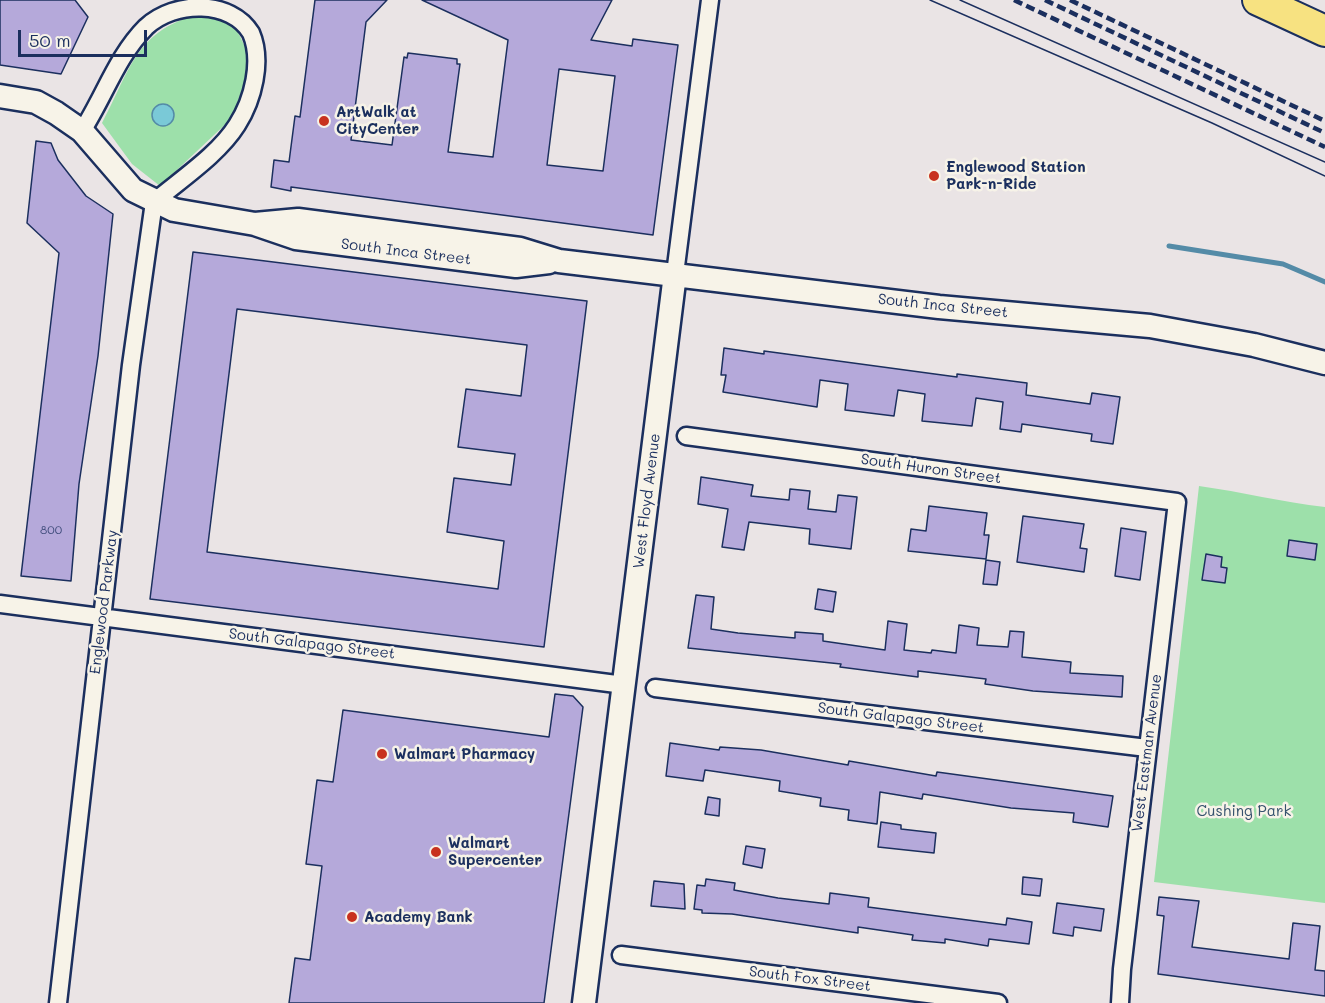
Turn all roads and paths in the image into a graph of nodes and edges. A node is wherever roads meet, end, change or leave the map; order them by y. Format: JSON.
{"nodes":[{"id":1,"x":710,"y":0,"type":"edge"},
{"id":2,"x":1257,"y":0,"type":"edge"},
{"id":3,"x":1325,"y":31,"type":"edge"},
{"id":4,"x":0,"y":96,"type":"edge"},
{"id":5,"x":82,"y":131,"type":"junction"},
{"id":6,"x":154,"y":202,"type":"junction"},
{"id":7,"x":675,"y":274,"type":"junction"},
{"id":8,"x":1325,"y":363,"type":"edge"},
{"id":9,"x":686,"y":436,"type":"dead end"},
{"id":10,"x":1177,"y":502,"type":"joint"},
{"id":11,"x":0,"y":604,"type":"edge"},
{"id":12,"x":103,"y":617,"type":"junction"},
{"id":13,"x":624,"y":685,"type":"junction"},
{"id":14,"x":655,"y":688,"type":"dead end"},
{"id":15,"x":1147,"y":748,"type":"junction"},
{"id":16,"x":621,"y":955,"type":"dead end"},
{"id":17,"x":58,"y":1003,"type":"edge"},
{"id":18,"x":584,"y":1003,"type":"edge"},
{"id":19,"x":998,"y":1003,"type":"edge"},
{"id":20,"x":1120,"y":1003,"type":"edge"}],
"edges":[{"from":1,"to":7,"type":"street","name":"West Floyd Avenue"},
{"from":2,"to":3,"type":"highway"},
{"from":4,"to":5,"type":"street","name":"South Inca Street"},
{"from":5,"to":6,"type":"street","name":"South Inca Street"},
{"from":5,"to":6,"type":"street"},
{"from":6,"to":7,"type":"street","name":"South Inca Street"},
{"from":6,"to":12,"type":"street","name":"Englewood Parkway"},
{"from":7,"to":8,"type":"street","name":"South Inca Street"},
{"from":7,"to":13,"type":"street","name":"West Floyd Avenue"},
{"from":9,"to":10,"type":"street","name":"South Huron Street"},
{"from":10,"to":15,"type":"street","name":"West Eastman Avenue"},
{"from":11,"to":12,"type":"street","name":"South Galapago Street"},
{"from":12,"to":13,"type":"street","name":"South Galapago Street"},
{"from":12,"to":17,"type":"street","name":"Englewood Parkway"},
{"from":13,"to":18,"type":"street","name":"West Floyd Avenue"},
{"from":14,"to":15,"type":"street","name":"South Galapago Street"},
{"from":15,"to":20,"type":"street","name":"West Eastman Avenue"},
{"from":16,"to":19,"type":"street","name":"South Fox Street"}]}
